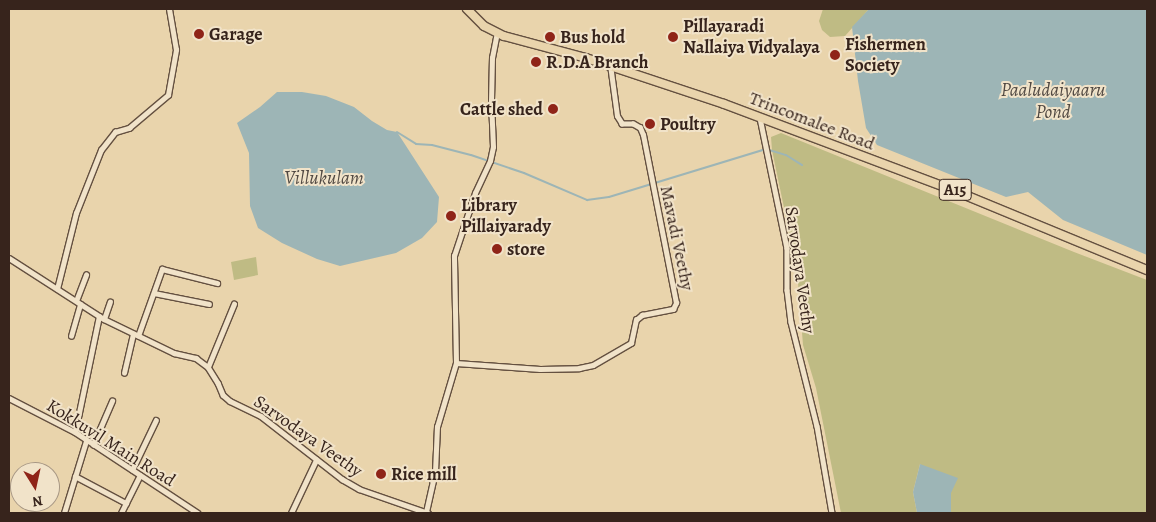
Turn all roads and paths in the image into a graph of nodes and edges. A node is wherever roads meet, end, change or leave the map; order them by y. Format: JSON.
{"nodes":[{"id":1,"x":170,"y":9,"type":"edge"},
{"id":2,"x":467,"y":9,"type":"edge"},
{"id":3,"x":497,"y":34,"type":"junction"},
{"id":4,"x":610,"y":65,"type":"junction"},
{"id":5,"x":760,"y":118,"type":"junction"},
{"id":6,"x":9,"y":258,"type":"edge"},
{"id":7,"x":1147,"y":270,"type":"edge"},
{"id":8,"x":86,"y":275,"type":"dead end"},
{"id":9,"x":217,"y":283,"type":"dead end"},
{"id":10,"x":58,"y":289,"type":"junction"},
{"id":11,"x":154,"y":293,"type":"junction"},
{"id":12,"x":110,"y":302,"type":"dead end"},
{"id":13,"x":78,"y":303,"type":"junction"},
{"id":14,"x":209,"y":304,"type":"dead end"},
{"id":15,"x":234,"y":304,"type":"dead end"},
{"id":16,"x":101,"y":318,"type":"junction"},
{"id":17,"x":133,"y":334,"type":"junction"},
{"id":18,"x":71,"y":336,"type":"dead end"},
{"id":19,"x":138,"y":336,"type":"junction"},
{"id":20,"x":456,"y":362,"type":"junction"},
{"id":21,"x":208,"y":367,"type":"junction"},
{"id":22,"x":124,"y":373,"type":"dead end"},
{"id":23,"x":9,"y":398,"type":"edge"},
{"id":24,"x":112,"y":401,"type":"dead end"},
{"id":25,"x":156,"y":420,"type":"dead end"},
{"id":26,"x":75,"y":432,"type":"junction"},
{"id":27,"x":86,"y":441,"type":"junction"},
{"id":28,"x":93,"y":445,"type":"junction"},
{"id":29,"x":316,"y":460,"type":"junction"},
{"id":30,"x":132,"y":470,"type":"junction"},
{"id":31,"x":140,"y":475,"type":"junction"},
{"id":32,"x":75,"y":476,"type":"junction"},
{"id":33,"x":126,"y":503,"type":"junction"},
{"id":34,"x":64,"y":513,"type":"edge"},
{"id":35,"x":121,"y":513,"type":"edge"},
{"id":36,"x":198,"y":513,"type":"edge"},
{"id":37,"x":291,"y":513,"type":"edge"},
{"id":38,"x":427,"y":513,"type":"edge"},
{"id":39,"x":832,"y":513,"type":"edge"}],
"edges":[{"from":1,"to":10,"type":"street"},
{"from":2,"to":3,"type":"highway","name":"Trincomalee Road","number":"A15"},
{"from":3,"to":4,"type":"highway","name":"Trincomalee Road","number":"A15"},
{"from":3,"to":20,"type":"street"},
{"from":4,"to":5,"type":"highway","name":"Trincomalee Road","number":"A15"},
{"from":4,"to":20,"type":"street","name":"Mavadi Veethy"},
{"from":5,"to":7,"type":"highway","name":"Trincomalee Road","number":"A15"},
{"from":5,"to":39,"type":"street","name":"Sarvodaya Veethy"},
{"from":6,"to":10,"type":"street"},
{"from":8,"to":13,"type":"street"},
{"from":9,"to":11,"type":"street"},
{"from":10,"to":13,"type":"street"},
{"from":11,"to":14,"type":"street"},
{"from":11,"to":19,"type":"street"},
{"from":12,"to":16,"type":"street"},
{"from":13,"to":16,"type":"street"},
{"from":13,"to":18,"type":"street"},
{"from":15,"to":21,"type":"street"},
{"from":16,"to":17,"type":"street"},
{"from":16,"to":26,"type":"street"},
{"from":17,"to":19,"type":"street"},
{"from":17,"to":22,"type":"street"},
{"from":19,"to":21,"type":"street"},
{"from":20,"to":38,"type":"street"},
{"from":21,"to":29,"type":"street","name":"Sarvodaya Veethy"},
{"from":23,"to":26,"type":"street","name":"Kokkuvil Main Road"},
{"from":24,"to":28,"type":"street"},
{"from":25,"to":30,"type":"street"},
{"from":26,"to":27,"type":"street","name":"Kokkuvil Main Road"},
{"from":27,"to":28,"type":"street","name":"Kokkuvil Main Road"},
{"from":27,"to":32,"type":"street"},
{"from":28,"to":30,"type":"street","name":"Kokkuvil Main Road"},
{"from":29,"to":37,"type":"street"},
{"from":29,"to":38,"type":"street","name":"Sarvodaya Veethy"},
{"from":30,"to":31,"type":"street","name":"Kokkuvil Main Road"},
{"from":31,"to":33,"type":"street"},
{"from":31,"to":36,"type":"street","name":"Kokkuvil Main Road"},
{"from":32,"to":33,"type":"street"},
{"from":32,"to":34,"type":"street"},
{"from":33,"to":35,"type":"street"}]}
